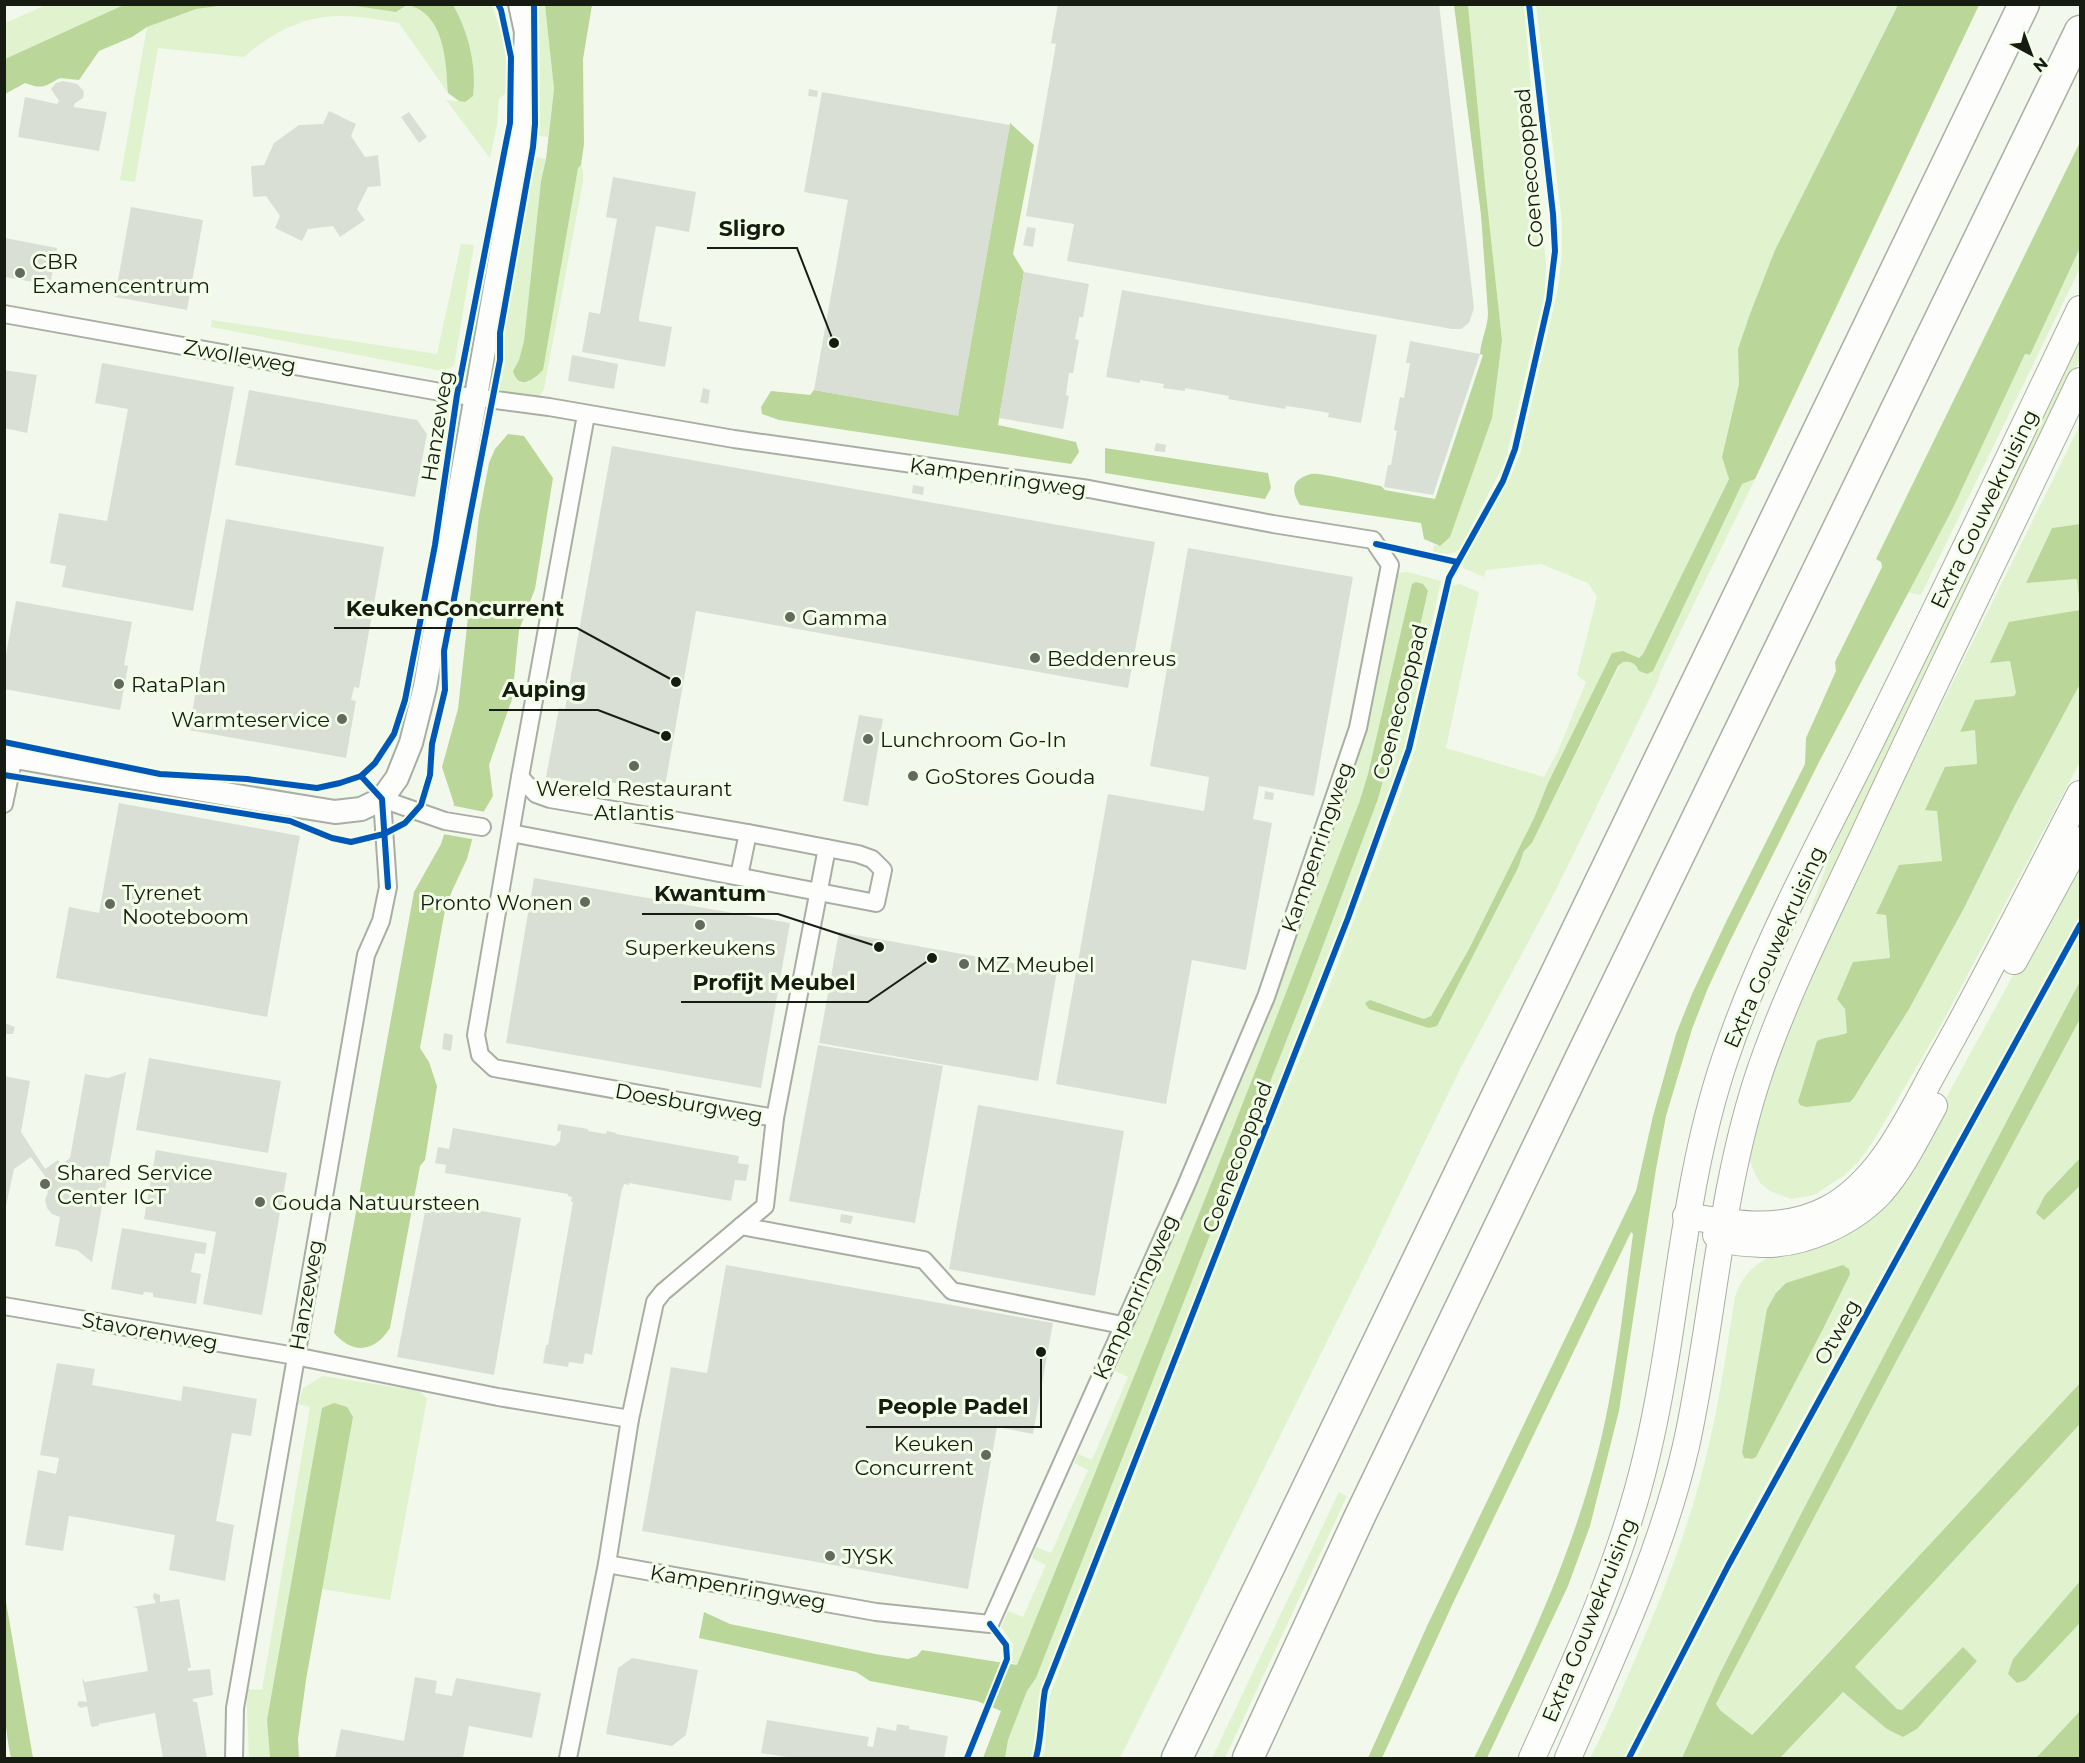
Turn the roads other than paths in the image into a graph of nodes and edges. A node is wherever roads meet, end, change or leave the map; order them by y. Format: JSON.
{"nodes":[{"id":1,"x":507,"y":4,"type":"edge"},
{"id":2,"x":520,"y":4,"type":"edge"},
{"id":3,"x":2024,"y":4,"type":"edge"},
{"id":4,"x":2080,"y":31,"type":"edge"},
{"id":5,"x":523,"y":87,"type":"junction"},
{"id":6,"x":2080,"y":309,"type":"edge"},
{"id":7,"x":4,"y":314,"type":"edge"},
{"id":8,"x":2080,"y":381,"type":"edge"},
{"id":9,"x":475,"y":397,"type":"junction"},
{"id":10,"x":586,"y":415,"type":"junction"},
{"id":11,"x":9,"y":755,"type":"edge"},
{"id":12,"x":520,"y":777,"type":"junction"},
{"id":13,"x":2080,"y":794,"type":"edge"},
{"id":14,"x":382,"y":799,"type":"junction"},
{"id":15,"x":4,"y":804,"type":"edge"},
{"id":16,"x":482,"y":827,"type":"dead end"},
{"id":17,"x":511,"y":832,"type":"junction"},
{"id":18,"x":748,"y":832,"type":"junction"},
{"id":19,"x":2080,"y":840,"type":"edge"},
{"id":20,"x":827,"y":848,"type":"junction"},
{"id":21,"x":739,"y":876,"type":"junction"},
{"id":22,"x":819,"y":891,"type":"junction"},
{"id":23,"x":775,"y":1118,"type":"junction"},
{"id":24,"x":1686,"y":1216,"type":"junction"},
{"id":25,"x":741,"y":1226,"type":"junction"},
{"id":26,"x":1722,"y":1230,"type":"junction"},
{"id":27,"x":4,"y":1306,"type":"edge"},
{"id":28,"x":1122,"y":1325,"type":"junction"},
{"id":29,"x":295,"y":1356,"type":"junction"},
{"id":30,"x":630,"y":1419,"type":"junction"},
{"id":31,"x":607,"y":1564,"type":"junction"},
{"id":32,"x":1202,"y":1708,"type":"junction"},
{"id":33,"x":234,"y":1758,"type":"edge"},
{"id":34,"x":568,"y":1758,"type":"edge"},
{"id":35,"x":1169,"y":1758,"type":"edge"},
{"id":36,"x":1177,"y":1758,"type":"edge"},
{"id":37,"x":1248,"y":1758,"type":"edge"},
{"id":38,"x":1532,"y":1758,"type":"edge"},
{"id":39,"x":1568,"y":1758,"type":"edge"}],
"edges":[{"from":1,"to":5,"type":"street","name":"Hanzeweg"},
{"from":2,"to":5,"type":"street","name":"Hanzeweg"},
{"from":3,"to":32,"type":"highway"},
{"from":4,"to":37,"type":"highway"},
{"from":5,"to":9,"type":"street","name":"Hanzeweg"},
{"from":6,"to":24,"type":"main road","name":"Extra Gouwekruising"},
{"from":7,"to":9,"type":"street","name":"Zwolleweg"},
{"from":8,"to":26,"type":"main road","name":"Extra Gouwekruising"},
{"from":9,"to":10,"type":"street","name":"Kampenringweg"},
{"from":9,"to":14,"type":"street","name":"Hanzeweg"},
{"from":10,"to":12,"type":"street","name":"Doesburgweg"},
{"from":10,"to":28,"type":"street","name":"Kampenringweg"},
{"from":11,"to":14,"type":"street"},
{"from":11,"to":15,"type":"street"},
{"from":12,"to":17,"type":"street","name":"Doesburgweg"},
{"from":12,"to":18,"type":"street"},
{"from":13,"to":26,"type":"main road"},
{"from":14,"to":16,"type":"street"},
{"from":14,"to":29,"type":"street","name":"Hanzeweg"},
{"from":17,"to":21,"type":"street"},
{"from":17,"to":23,"type":"street","name":"Doesburgweg"},
{"from":18,"to":20,"type":"street"},
{"from":18,"to":21,"type":"street"},
{"from":19,"to":26,"type":"main road"},
{"from":20,"to":22,"type":"street"},
{"from":20,"to":22,"type":"street"},
{"from":21,"to":22,"type":"street"},
{"from":22,"to":23,"type":"street"},
{"from":23,"to":25,"type":"street","name":"Doesburgweg"},
{"from":24,"to":26,"type":"main road"},
{"from":24,"to":38,"type":"main road","name":"Extra Gouwekruising"},
{"from":25,"to":28,"type":"street"},
{"from":25,"to":30,"type":"street"},
{"from":26,"to":39,"type":"main road","name":"Extra Gouwekruising"},
{"from":27,"to":29,"type":"street","name":"Stavorenweg"},
{"from":28,"to":31,"type":"street","name":"Kampenringweg"},
{"from":29,"to":30,"type":"street"},
{"from":29,"to":33,"type":"street","name":"Hanzeweg"},
{"from":30,"to":31,"type":"street"},
{"from":31,"to":34,"type":"street"},
{"from":32,"to":35,"type":"highway"},
{"from":32,"to":36,"type":"highway"}]}
